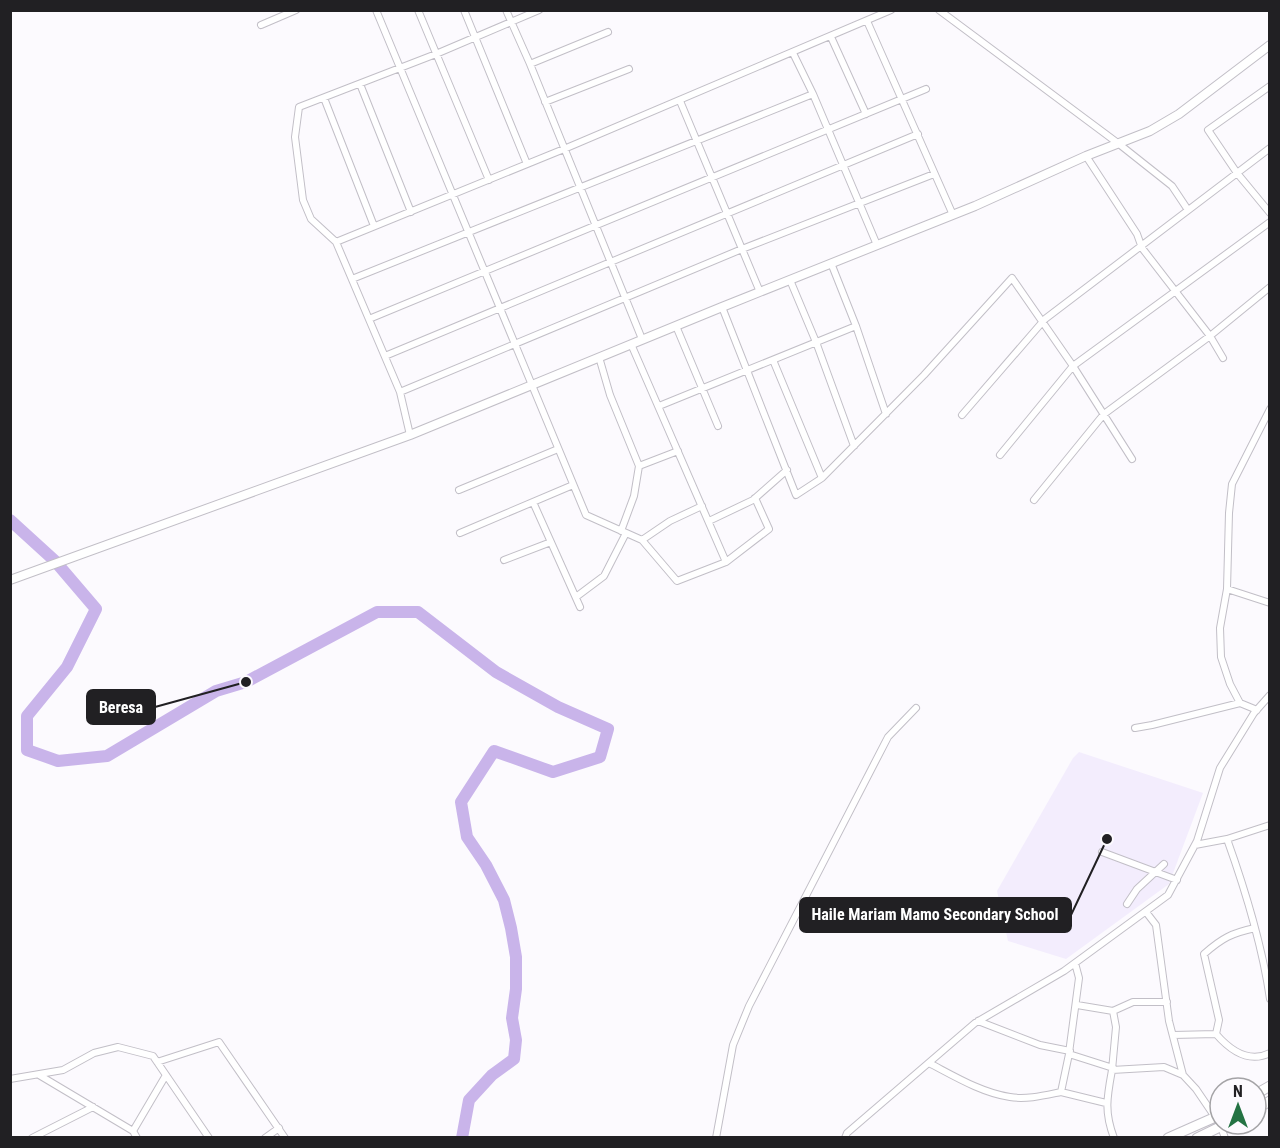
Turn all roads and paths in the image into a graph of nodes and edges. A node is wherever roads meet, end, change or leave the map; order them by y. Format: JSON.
{"nodes":[{"id":1,"x":296,"y":10,"type":"edge"},
{"id":2,"x":376,"y":10,"type":"edge"},
{"id":3,"x":418,"y":10,"type":"edge"},
{"id":4,"x":464,"y":10,"type":"edge"},
{"id":5,"x":506,"y":10,"type":"edge"},
{"id":6,"x":539,"y":10,"type":"edge"},
{"id":7,"x":891,"y":10,"type":"edge"},
{"id":8,"x":939,"y":10,"type":"edge"},
{"id":9,"x":867,"y":21,"type":"junction"},
{"id":10,"x":511,"y":22,"type":"junction"},
{"id":11,"x":261,"y":25,"type":"dead end"},
{"id":12,"x":608,"y":32,"type":"dead end"},
{"id":13,"x":831,"y":36,"type":"junction"},
{"id":14,"x":476,"y":37,"type":"junction"},
{"id":15,"x":1269,"y":45,"type":"edge"},
{"id":16,"x":793,"y":52,"type":"junction"},
{"id":17,"x":436,"y":54,"type":"junction"},
{"id":18,"x":530,"y":64,"type":"junction"},
{"id":19,"x":400,"y":68,"type":"junction"},
{"id":20,"x":630,"y":69,"type":"dead end"},
{"id":21,"x":360,"y":84,"type":"junction"},
{"id":22,"x":1269,"y":86,"type":"edge"},
{"id":23,"x":926,"y":89,"type":"dead end"},
{"id":24,"x":813,"y":94,"type":"junction"},
{"id":25,"x":324,"y":98,"type":"junction"},
{"id":26,"x":902,"y":99,"type":"junction"},
{"id":27,"x":680,"y":101,"type":"junction"},
{"id":28,"x":545,"y":102,"type":"junction"},
{"id":29,"x":866,"y":114,"type":"junction"},
{"id":30,"x":828,"y":129,"type":"junction"},
{"id":31,"x":918,"y":134,"type":"junction"},
{"id":32,"x":696,"y":141,"type":"junction"},
{"id":33,"x":1119,"y":144,"type":"junction"},
{"id":34,"x":1269,"y":148,"type":"edge"},
{"id":35,"x":564,"y":149,"type":"junction"},
{"id":36,"x":1086,"y":156,"type":"junction"},
{"id":37,"x":527,"y":164,"type":"junction"},
{"id":38,"x":843,"y":165,"type":"junction"},
{"id":39,"x":1237,"y":173,"type":"junction"},
{"id":40,"x":934,"y":174,"type":"junction"},
{"id":41,"x":711,"y":177,"type":"junction"},
{"id":42,"x":489,"y":180,"type":"junction"},
{"id":43,"x":579,"y":188,"type":"junction"},
{"id":44,"x":452,"y":196,"type":"junction"},
{"id":45,"x":860,"y":204,"type":"junction"},
{"id":46,"x":1188,"y":210,"type":"junction"},
{"id":47,"x":411,"y":212,"type":"junction"},
{"id":48,"x":1269,"y":213,"type":"edge"},
{"id":49,"x":727,"y":214,"type":"junction"},
{"id":50,"x":953,"y":215,"type":"junction"},
{"id":51,"x":1269,"y":222,"type":"edge"},
{"id":52,"x":374,"y":226,"type":"junction"},
{"id":53,"x":595,"y":226,"type":"junction"},
{"id":54,"x":467,"y":232,"type":"junction"},
{"id":55,"x":336,"y":242,"type":"junction"},
{"id":56,"x":876,"y":245,"type":"junction"},
{"id":57,"x":1140,"y":245,"type":"junction"},
{"id":58,"x":742,"y":249,"type":"junction"},
{"id":59,"x":610,"y":263,"type":"junction"},
{"id":60,"x":831,"y":263,"type":"junction"},
{"id":61,"x":484,"y":271,"type":"junction"},
{"id":62,"x":352,"y":279,"type":"junction"},
{"id":63,"x":790,"y":280,"type":"junction"},
{"id":64,"x":1269,"y":287,"type":"edge"},
{"id":65,"x":1175,"y":291,"type":"junction"},
{"id":66,"x":760,"y":292,"type":"junction"},
{"id":67,"x":625,"y":300,"type":"junction"},
{"id":68,"x":722,"y":307,"type":"junction"},
{"id":69,"x":500,"y":310,"type":"junction"},
{"id":70,"x":369,"y":319,"type":"junction"},
{"id":71,"x":1043,"y":321,"type":"junction"},
{"id":72,"x":676,"y":326,"type":"junction"},
{"id":73,"x":855,"y":326,"type":"junction"},
{"id":74,"x":1210,"y":336,"type":"junction"},
{"id":75,"x":642,"y":339,"type":"junction"},
{"id":76,"x":816,"y":342,"type":"junction"},
{"id":77,"x":514,"y":344,"type":"junction"},
{"id":78,"x":631,"y":344,"type":"junction"},
{"id":79,"x":385,"y":356,"type":"junction"},
{"id":80,"x":599,"y":357,"type":"junction"},
{"id":81,"x":1223,"y":358,"type":"dead end"},
{"id":82,"x":773,"y":360,"type":"junction"},
{"id":83,"x":1073,"y":366,"type":"junction"},
{"id":84,"x":748,"y":371,"type":"junction"},
{"id":85,"x":531,"y":384,"type":"junction"},
{"id":86,"x":702,"y":389,"type":"junction"},
{"id":87,"x":400,"y":392,"type":"junction"},
{"id":88,"x":659,"y":406,"type":"junction"},
{"id":89,"x":1269,"y":409,"type":"edge"},
{"id":90,"x":886,"y":414,"type":"junction"},
{"id":91,"x":1104,"y":414,"type":"junction"},
{"id":92,"x":962,"y":415,"type":"dead end"},
{"id":93,"x":718,"y":426,"type":"dead end"},
{"id":94,"x":410,"y":435,"type":"junction"},
{"id":95,"x":854,"y":446,"type":"junction"},
{"id":96,"x":558,"y":448,"type":"junction"},
{"id":97,"x":678,"y":451,"type":"junction"},
{"id":98,"x":1000,"y":455,"type":"dead end"},
{"id":99,"x":1132,"y":459,"type":"dead end"},
{"id":100,"x":639,"y":466,"type":"junction"},
{"id":101,"x":786,"y":470,"type":"junction"},
{"id":102,"x":822,"y":478,"type":"junction"},
{"id":103,"x":573,"y":485,"type":"junction"},
{"id":104,"x":459,"y":490,"type":"dead end"},
{"id":105,"x":755,"y":498,"type":"junction"},
{"id":106,"x":1034,"y":500,"type":"dead end"},
{"id":107,"x":533,"y":502,"type":"junction"},
{"id":108,"x":702,"y":506,"type":"junction"},
{"id":109,"x":709,"y":521,"type":"junction"},
{"id":110,"x":624,"y":532,"type":"junction"},
{"id":111,"x":460,"y":533,"type":"dead end"},
{"id":112,"x":642,"y":540,"type":"junction"},
{"id":113,"x":551,"y":542,"type":"junction"},
{"id":114,"x":504,"y":560,"type":"dead end"},
{"id":115,"x":726,"y":562,"type":"junction"},
{"id":116,"x":10,"y":580,"type":"edge"},
{"id":117,"x":1227,"y":589,"type":"junction"},
{"id":118,"x":576,"y":597,"type":"junction"},
{"id":119,"x":1269,"y":603,"type":"edge"},
{"id":120,"x":580,"y":607,"type":"dead end"},
{"id":121,"x":1269,"y":695,"type":"edge"},
{"id":122,"x":1240,"y":703,"type":"junction"},
{"id":123,"x":916,"y":708,"type":"dead end"},
{"id":124,"x":1257,"y":710,"type":"junction"},
{"id":125,"x":1135,"y":728,"type":"dead end"},
{"id":126,"x":1269,"y":825,"type":"edge"},
{"id":127,"x":1227,"y":840,"type":"junction"},
{"id":128,"x":1195,"y":845,"type":"junction"},
{"id":129,"x":1102,"y":852,"type":"dead end"},
{"id":130,"x":1164,"y":864,"type":"dead end"},
{"id":131,"x":1155,"y":872,"type":"junction"},
{"id":132,"x":1177,"y":880,"type":"junction"},
{"id":133,"x":1127,"y":904,"type":"dead end"},
{"id":134,"x":1146,"y":912,"type":"junction"},
{"id":135,"x":1256,"y":928,"type":"junction"},
{"id":136,"x":1075,"y":963,"type":"junction"},
{"id":137,"x":1269,"y":999,"type":"edge"},
{"id":138,"x":1167,"y":1002,"type":"junction"},
{"id":139,"x":1077,"y":1005,"type":"junction"},
{"id":140,"x":1113,"y":1011,"type":"junction"},
{"id":141,"x":978,"y":1021,"type":"junction"},
{"id":142,"x":1216,"y":1034,"type":"junction"},
{"id":143,"x":1173,"y":1035,"type":"junction"},
{"id":144,"x":1069,"y":1052,"type":"junction"},
{"id":145,"x":1269,"y":1053,"type":"edge"},
{"id":146,"x":157,"y":1062,"type":"junction"},
{"id":147,"x":929,"y":1063,"type":"junction"},
{"id":148,"x":1112,"y":1069,"type":"junction"},
{"id":149,"x":38,"y":1075,"type":"junction"},
{"id":150,"x":166,"y":1075,"type":"junction"},
{"id":151,"x":1183,"y":1076,"type":"junction"},
{"id":152,"x":10,"y":1079,"type":"edge"},
{"id":153,"x":1061,"y":1092,"type":"junction"},
{"id":154,"x":1106,"y":1103,"type":"junction"},
{"id":155,"x":1208,"y":1104,"type":"edge"},
{"id":156,"x":93,"y":1107,"type":"junction"},
{"id":157,"x":1208,"y":1120,"type":"edge"},
{"id":158,"x":279,"y":1128,"type":"junction"},
{"id":159,"x":133,"y":1131,"type":"junction"},
{"id":160,"x":32,"y":1137,"type":"edge"},
{"id":161,"x":137,"y":1137,"type":"edge"},
{"id":162,"x":209,"y":1137,"type":"edge"},
{"id":163,"x":265,"y":1137,"type":"edge"},
{"id":164,"x":285,"y":1137,"type":"edge"},
{"id":165,"x":716,"y":1137,"type":"edge"},
{"id":166,"x":845,"y":1137,"type":"edge"},
{"id":167,"x":1114,"y":1137,"type":"edge"},
{"id":168,"x":1168,"y":1137,"type":"edge"}],
"edges":[{"from":1,"to":11,"type":"street"},
{"from":2,"to":19,"type":"street"},
{"from":3,"to":17,"type":"street"},
{"from":4,"to":14,"type":"street"},
{"from":5,"to":10,"type":"street"},
{"from":6,"to":10,"type":"street"},
{"from":7,"to":9,"type":"street"},
{"from":8,"to":33,"type":"street"},
{"from":9,"to":13,"type":"street"},
{"from":9,"to":26,"type":"street"},
{"from":10,"to":14,"type":"street"},
{"from":10,"to":18,"type":"street"},
{"from":12,"to":18,"type":"street"},
{"from":13,"to":16,"type":"street"},
{"from":13,"to":29,"type":"street"},
{"from":14,"to":17,"type":"street"},
{"from":14,"to":37,"type":"street"},
{"from":15,"to":33,"type":"street"},
{"from":16,"to":24,"type":"street"},
{"from":16,"to":27,"type":"street"},
{"from":17,"to":19,"type":"street"},
{"from":17,"to":42,"type":"street"},
{"from":18,"to":28,"type":"street"},
{"from":19,"to":21,"type":"street"},
{"from":19,"to":44,"type":"street"},
{"from":20,"to":28,"type":"street"},
{"from":21,"to":25,"type":"street"},
{"from":21,"to":47,"type":"street"},
{"from":22,"to":39,"type":"street"},
{"from":23,"to":26,"type":"street"},
{"from":24,"to":30,"type":"street"},
{"from":24,"to":32,"type":"street"},
{"from":25,"to":52,"type":"street"},
{"from":25,"to":55,"type":"street"},
{"from":26,"to":29,"type":"street"},
{"from":26,"to":31,"type":"street"},
{"from":27,"to":32,"type":"street"},
{"from":27,"to":35,"type":"street"},
{"from":28,"to":35,"type":"street"},
{"from":29,"to":30,"type":"street"},
{"from":30,"to":38,"type":"street"},
{"from":30,"to":41,"type":"street"},
{"from":31,"to":38,"type":"street"},
{"from":31,"to":40,"type":"street"},
{"from":32,"to":41,"type":"street"},
{"from":32,"to":43,"type":"street"},
{"from":33,"to":36,"type":"street"},
{"from":33,"to":46,"type":"street"},
{"from":34,"to":39,"type":"street"},
{"from":35,"to":37,"type":"street"},
{"from":35,"to":43,"type":"street"},
{"from":36,"to":50,"type":"street"},
{"from":36,"to":57,"type":"street"},
{"from":37,"to":42,"type":"street"},
{"from":38,"to":45,"type":"street"},
{"from":38,"to":49,"type":"street"},
{"from":39,"to":46,"type":"street"},
{"from":39,"to":48,"type":"street"},
{"from":40,"to":45,"type":"street"},
{"from":40,"to":50,"type":"street"},
{"from":41,"to":49,"type":"street"},
{"from":41,"to":53,"type":"street"},
{"from":42,"to":44,"type":"street"},
{"from":43,"to":53,"type":"street"},
{"from":43,"to":54,"type":"street"},
{"from":44,"to":47,"type":"street"},
{"from":44,"to":54,"type":"street"},
{"from":45,"to":56,"type":"street"},
{"from":45,"to":58,"type":"street"},
{"from":46,"to":57,"type":"street"},
{"from":47,"to":52,"type":"street"},
{"from":49,"to":58,"type":"street"},
{"from":49,"to":59,"type":"street"},
{"from":50,"to":56,"type":"street"},
{"from":51,"to":65,"type":"street"},
{"from":52,"to":55,"type":"street"},
{"from":53,"to":59,"type":"street"},
{"from":53,"to":61,"type":"street"},
{"from":54,"to":61,"type":"street"},
{"from":54,"to":62,"type":"street"},
{"from":55,"to":62,"type":"street"},
{"from":56,"to":60,"type":"street"},
{"from":57,"to":65,"type":"street"},
{"from":57,"to":71,"type":"street"},
{"from":58,"to":66,"type":"street"},
{"from":58,"to":67,"type":"street"},
{"from":59,"to":67,"type":"street"},
{"from":59,"to":69,"type":"street"},
{"from":60,"to":63,"type":"street"},
{"from":60,"to":73,"type":"street"},
{"from":61,"to":69,"type":"street"},
{"from":61,"to":70,"type":"street"},
{"from":62,"to":70,"type":"street"},
{"from":63,"to":66,"type":"street"},
{"from":63,"to":76,"type":"street"},
{"from":64,"to":74,"type":"street"},
{"from":65,"to":74,"type":"street"},
{"from":65,"to":83,"type":"street"},
{"from":66,"to":68,"type":"street"},
{"from":67,"to":75,"type":"street"},
{"from":67,"to":77,"type":"street"},
{"from":68,"to":72,"type":"street"},
{"from":68,"to":84,"type":"street"},
{"from":69,"to":77,"type":"street"},
{"from":69,"to":79,"type":"street"},
{"from":70,"to":79,"type":"street"},
{"from":71,"to":83,"type":"street"},
{"from":71,"to":90,"type":"street"},
{"from":71,"to":92,"type":"street"},
{"from":72,"to":75,"type":"street"},
{"from":72,"to":86,"type":"street"},
{"from":73,"to":76,"type":"street"},
{"from":73,"to":90,"type":"street"},
{"from":74,"to":81,"type":"street"},
{"from":74,"to":91,"type":"street"},
{"from":75,"to":78,"type":"street"},
{"from":76,"to":82,"type":"street"},
{"from":76,"to":95,"type":"street"},
{"from":77,"to":85,"type":"street"},
{"from":77,"to":87,"type":"street"},
{"from":78,"to":80,"type":"street"},
{"from":78,"to":88,"type":"street"},
{"from":79,"to":87,"type":"street"},
{"from":80,"to":85,"type":"street"},
{"from":80,"to":100,"type":"street"},
{"from":82,"to":84,"type":"street"},
{"from":82,"to":102,"type":"street"},
{"from":83,"to":91,"type":"street"},
{"from":83,"to":98,"type":"street"},
{"from":84,"to":86,"type":"street"},
{"from":84,"to":101,"type":"street"},
{"from":85,"to":94,"type":"street"},
{"from":85,"to":96,"type":"street"},
{"from":86,"to":88,"type":"street"},
{"from":86,"to":93,"type":"street"},
{"from":87,"to":94,"type":"street"},
{"from":88,"to":97,"type":"street"},
{"from":89,"to":117,"type":"street"},
{"from":90,"to":95,"type":"street"},
{"from":91,"to":99,"type":"street"},
{"from":91,"to":106,"type":"street"},
{"from":94,"to":116,"type":"street"},
{"from":95,"to":102,"type":"street"},
{"from":96,"to":103,"type":"street"},
{"from":96,"to":104,"type":"street"},
{"from":97,"to":100,"type":"street"},
{"from":97,"to":108,"type":"street"},
{"from":100,"to":110,"type":"street"},
{"from":101,"to":102,"type":"street"},
{"from":101,"to":105,"type":"street"},
{"from":103,"to":107,"type":"street"},
{"from":103,"to":110,"type":"street"},
{"from":105,"to":109,"type":"street"},
{"from":105,"to":115,"type":"street"},
{"from":107,"to":111,"type":"street"},
{"from":107,"to":113,"type":"street"},
{"from":108,"to":109,"type":"street"},
{"from":108,"to":112,"type":"street"},
{"from":109,"to":115,"type":"street"},
{"from":110,"to":112,"type":"street"},
{"from":110,"to":118,"type":"street"},
{"from":112,"to":115,"type":"street"},
{"from":113,"to":114,"type":"street"},
{"from":113,"to":118,"type":"street"},
{"from":117,"to":119,"type":"street"},
{"from":117,"to":122,"type":"street"},
{"from":118,"to":120,"type":"street"},
{"from":121,"to":124,"type":"street"},
{"from":122,"to":124,"type":"street"},
{"from":122,"to":125,"type":"street"},
{"from":123,"to":165,"type":"street"},
{"from":124,"to":128,"type":"street"},
{"from":126,"to":127,"type":"street"},
{"from":127,"to":128,"type":"street"},
{"from":127,"to":135,"type":"street"},
{"from":128,"to":132,"type":"street"},
{"from":129,"to":131,"type":"street"},
{"from":130,"to":131,"type":"street"},
{"from":131,"to":132,"type":"street"},
{"from":131,"to":133,"type":"street"},
{"from":132,"to":134,"type":"street"},
{"from":134,"to":136,"type":"street"},
{"from":134,"to":138,"type":"street"},
{"from":135,"to":137,"type":"street"},
{"from":135,"to":142,"type":"street"},
{"from":136,"to":139,"type":"street"},
{"from":136,"to":141,"type":"street"},
{"from":138,"to":140,"type":"street"},
{"from":138,"to":143,"type":"street"},
{"from":139,"to":140,"type":"street"},
{"from":139,"to":144,"type":"street"},
{"from":140,"to":148,"type":"street"},
{"from":141,"to":144,"type":"street"},
{"from":141,"to":147,"type":"street"},
{"from":142,"to":143,"type":"street"},
{"from":142,"to":145,"type":"street"},
{"from":143,"to":151,"type":"street"},
{"from":144,"to":148,"type":"street"},
{"from":144,"to":153,"type":"street"},
{"from":146,"to":149,"type":"street"},
{"from":146,"to":150,"type":"street"},
{"from":146,"to":158,"type":"street"},
{"from":147,"to":153,"type":"street"},
{"from":147,"to":166,"type":"street"},
{"from":148,"to":151,"type":"street"},
{"from":148,"to":154,"type":"street"},
{"from":149,"to":152,"type":"street"},
{"from":149,"to":156,"type":"street"},
{"from":150,"to":159,"type":"street"},
{"from":150,"to":162,"type":"street"},
{"from":151,"to":155,"type":"street"},
{"from":153,"to":154,"type":"street"},
{"from":154,"to":167,"type":"street"},
{"from":156,"to":159,"type":"street"},
{"from":156,"to":160,"type":"street"},
{"from":157,"to":168,"type":"highway"},
{"from":158,"to":163,"type":"street"},
{"from":158,"to":164,"type":"street"},
{"from":159,"to":161,"type":"street"}]}
